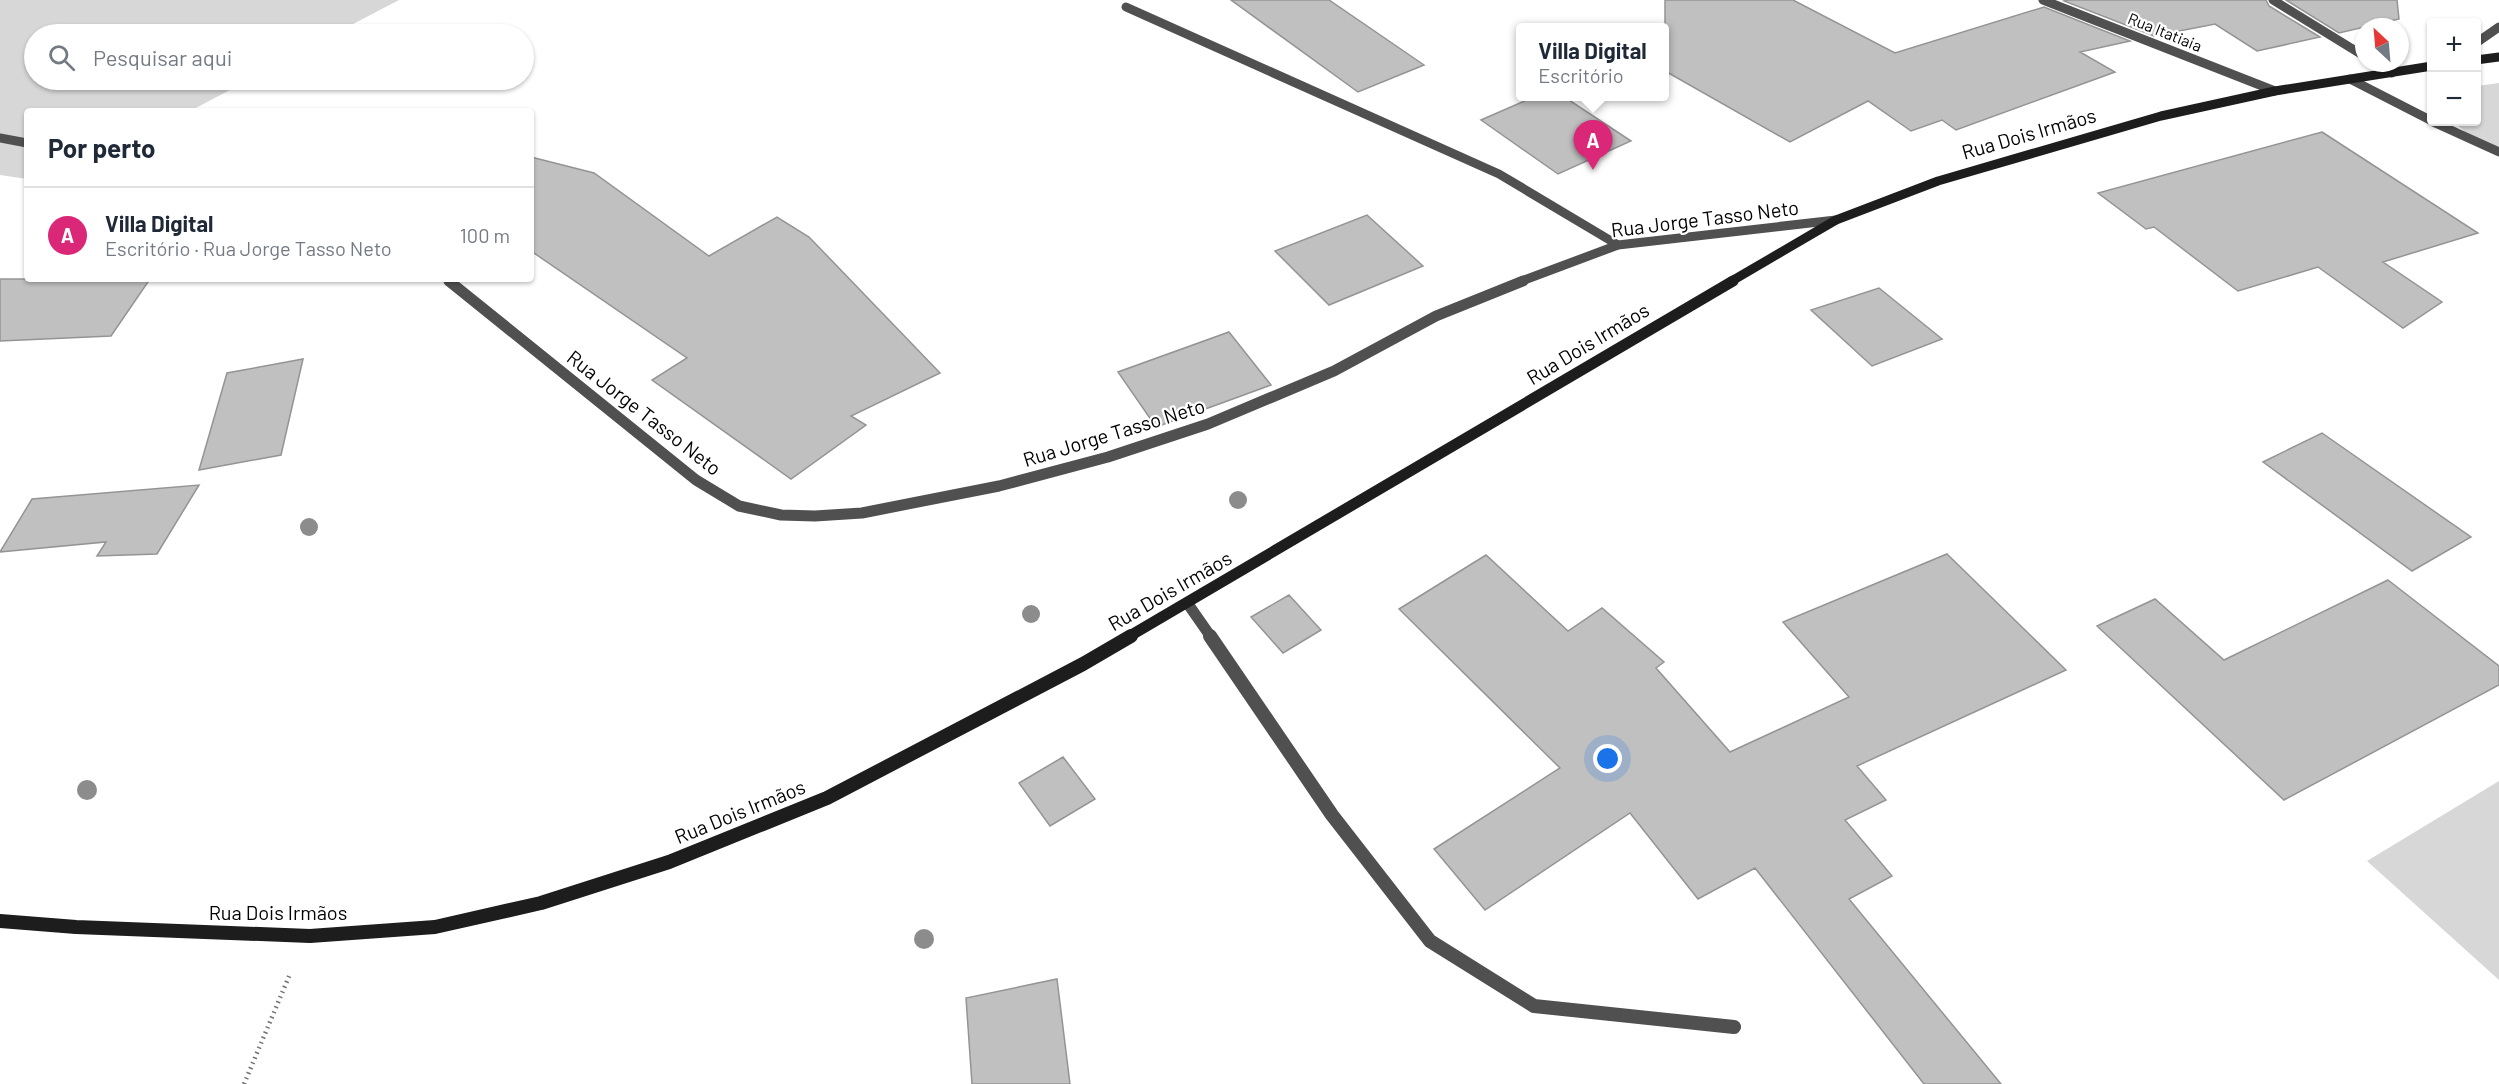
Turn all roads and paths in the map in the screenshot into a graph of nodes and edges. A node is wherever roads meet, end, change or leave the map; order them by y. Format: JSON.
{"nodes":[{"id":1,"x":2043,"y":0,"type":"edge"},
{"id":2,"x":2273,"y":0,"type":"edge"},
{"id":3,"x":1126,"y":7,"type":"dead end"},
{"id":4,"x":2499,"y":27,"type":"edge"},
{"id":5,"x":2481,"y":40,"type":"edge"},
{"id":6,"x":2355,"y":50,"type":"edge"},
{"id":7,"x":2499,"y":57,"type":"edge"},
{"id":8,"x":2481,"y":59,"type":"edge"},
{"id":9,"x":2427,"y":67,"type":"edge"},
{"id":10,"x":2392,"y":73,"type":"joint"},
{"id":11,"x":2350,"y":79,"type":"junction"},
{"id":12,"x":2275,"y":92,"type":"junction"},
{"id":13,"x":2427,"y":118,"type":"edge"},
{"id":14,"x":2443,"y":126,"type":"edge"},
{"id":15,"x":0,"y":138,"type":"edge"},
{"id":16,"x":24,"y":142,"type":"edge"},
{"id":17,"x":2499,"y":152,"type":"edge"},
{"id":18,"x":1836,"y":220,"type":"junction"},
{"id":19,"x":1618,"y":245,"type":"junction"},
{"id":20,"x":451,"y":282,"type":"edge"},
{"id":21,"x":1188,"y":604,"type":"junction"},
{"id":22,"x":0,"y":921,"type":"edge"},
{"id":23,"x":310,"y":936,"type":"junction"},
{"id":24,"x":1734,"y":1027,"type":"dead end"},
{"id":25,"x":244,"y":1084,"type":"edge"}],
"edges":[{"from":1,"to":12,"type":"street","name":"Rua Itatiaia"},
{"from":2,"to":6,"type":"street"},
{"from":3,"to":19,"type":"street"},
{"from":4,"to":5,"type":"street"},
{"from":7,"to":8,"type":"main road"},
{"from":9,"to":10,"type":"main road","name":"Rua Dois Irmãos"},
{"from":10,"to":11,"type":"main road","name":"Rua Dois Irmãos"},
{"from":11,"to":12,"type":"main road","name":"Rua Dois Irmãos"},
{"from":11,"to":13,"type":"street"},
{"from":12,"to":18,"type":"main road","name":"Rua Dois Irmãos"},
{"from":14,"to":17,"type":"street"},
{"from":15,"to":16,"type":"street"},
{"from":18,"to":19,"type":"street","name":"Rua Jorge Tasso Neto"},
{"from":18,"to":21,"type":"main road","name":"Rua Dois Irmãos"},
{"from":19,"to":20,"type":"street","name":"Rua Jorge Tasso Neto"},
{"from":21,"to":23,"type":"main road","name":"Rua Dois Irmãos"},
{"from":21,"to":24,"type":"street"},
{"from":22,"to":23,"type":"main road","name":"Rua Dois Irmãos"},
{"from":23,"to":25,"type":"path"}]}
